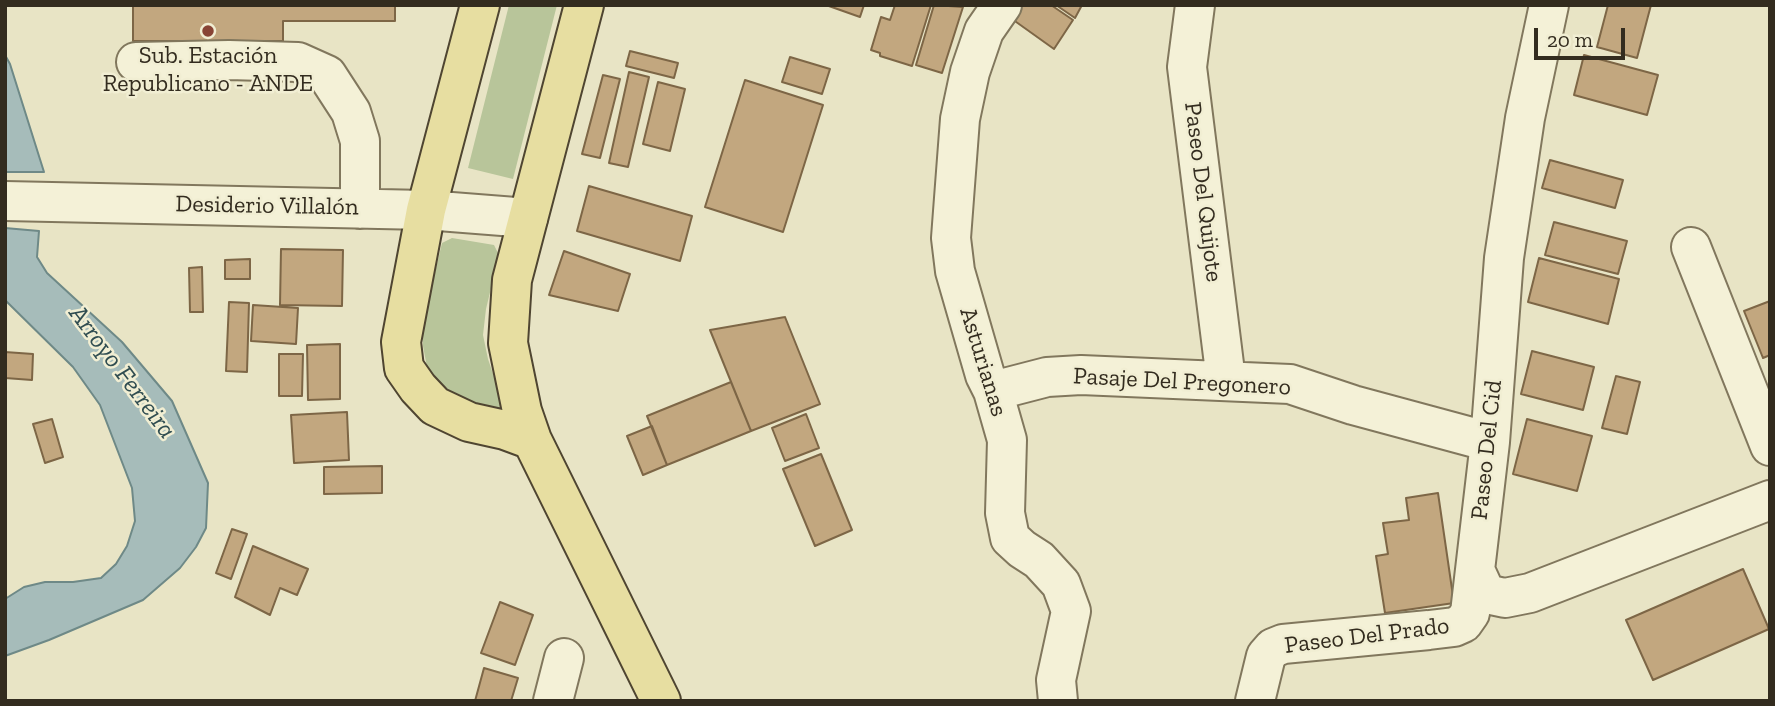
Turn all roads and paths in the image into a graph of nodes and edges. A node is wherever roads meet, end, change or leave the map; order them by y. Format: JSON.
{"nodes":[{"id":1,"x":480,"y":5,"type":"edge"},
{"id":2,"x":584,"y":5,"type":"edge"},
{"id":3,"x":1002,"y":5,"type":"edge"},
{"id":4,"x":1195,"y":5,"type":"edge"},
{"id":5,"x":1549,"y":5,"type":"edge"},
{"id":6,"x":136,"y":62,"type":"dead end"},
{"id":7,"x":5,"y":201,"type":"edge"},
{"id":8,"x":360,"y":209,"type":"junction"},
{"id":9,"x":426,"y":210,"type":"junction"},
{"id":10,"x":528,"y":218,"type":"junction"},
{"id":11,"x":1691,"y":247,"type":"dead end"},
{"id":12,"x":1226,"y":380,"type":"junction"},
{"id":13,"x":993,"y":391,"type":"junction"},
{"id":14,"x":532,"y":440,"type":"junction"},
{"id":15,"x":1490,"y":442,"type":"junction"},
{"id":16,"x":1770,"y":446,"type":"edge"},
{"id":17,"x":1770,"y":500,"type":"edge"},
{"id":18,"x":1475,"y":570,"type":"junction"},
{"id":19,"x":564,"y":658,"type":"dead end"},
{"id":20,"x":553,"y":701,"type":"edge"},
{"id":21,"x":661,"y":701,"type":"edge"},
{"id":22,"x":1058,"y":701,"type":"edge"},
{"id":23,"x":1255,"y":701,"type":"edge"}],
"edges":[{"from":1,"to":9,"type":"main road"},
{"from":2,"to":10,"type":"main road"},
{"from":3,"to":13,"type":"street","name":"Asturianas"},
{"from":4,"to":12,"type":"street","name":"Paseo Del Quijote"},
{"from":5,"to":15,"type":"street","name":"Paseo Del Cid"},
{"from":6,"to":8,"type":"street"},
{"from":7,"to":8,"type":"street","name":"Desiderio Villalón"},
{"from":8,"to":9,"type":"street","name":"Desiderio Villalón"},
{"from":9,"to":10,"type":"street","name":"Desiderio Villalón"},
{"from":9,"to":14,"type":"main road"},
{"from":10,"to":14,"type":"main road"},
{"from":11,"to":16,"type":"street"},
{"from":12,"to":13,"type":"street","name":"Pasaje Del Pregonero"},
{"from":12,"to":15,"type":"street","name":"Pasaje Del Pregonero"},
{"from":13,"to":22,"type":"street","name":"Asturianas"},
{"from":14,"to":21,"type":"main road"},
{"from":15,"to":18,"type":"street","name":"Paseo Del Cid"},
{"from":17,"to":18,"type":"street"},
{"from":18,"to":23,"type":"street","name":"Paseo Del Prado"},
{"from":19,"to":20,"type":"street"}]}
